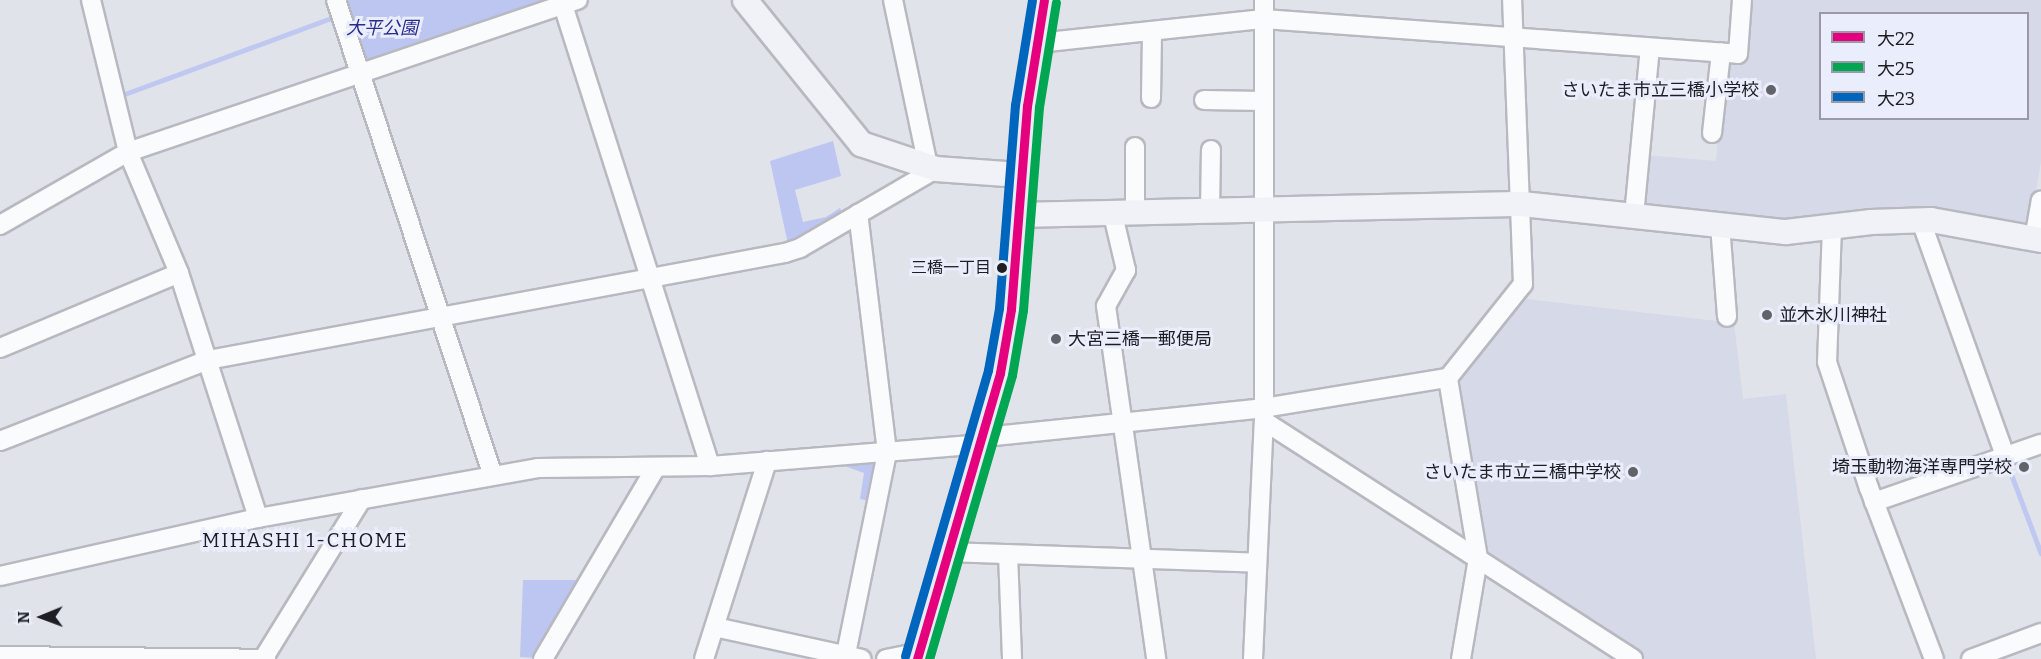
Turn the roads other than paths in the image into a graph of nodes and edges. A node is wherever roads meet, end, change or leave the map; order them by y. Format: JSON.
{"nodes":[{"id":1,"x":91,"y":0,"type":"edge"},
{"id":2,"x":336,"y":0,"type":"edge"},
{"id":3,"x":745,"y":0,"type":"edge"},
{"id":4,"x":893,"y":0,"type":"edge"},
{"id":5,"x":1044,"y":0,"type":"edge"},
{"id":6,"x":1264,"y":0,"type":"edge"},
{"id":7,"x":1512,"y":0,"type":"edge"},
{"id":8,"x":1742,"y":0,"type":"edge"},
{"id":9,"x":571,"y":2,"type":"edge"},
{"id":10,"x":1264,"y":19,"type":"junction"},
{"id":11,"x":1152,"y":31,"type":"junction"},
{"id":12,"x":1513,"y":38,"type":"junction"},
{"id":13,"x":1038,"y":43,"type":"junction"},
{"id":14,"x":1650,"y":48,"type":"junction"},
{"id":15,"x":1721,"y":53,"type":"junction"},
{"id":16,"x":359,"y":73,"type":"junction"},
{"id":17,"x":1151,"y":98,"type":"dead end"},
{"id":18,"x":1204,"y":100,"type":"dead end"},
{"id":19,"x":1263,"y":101,"type":"junction"},
{"id":20,"x":1712,"y":133,"type":"dead end"},
{"id":21,"x":1135,"y":147,"type":"dead end"},
{"id":22,"x":1211,"y":150,"type":"dead end"},
{"id":23,"x":128,"y":152,"type":"junction"},
{"id":24,"x":932,"y":167,"type":"junction"},
{"id":25,"x":1020,"y":175,"type":"junction"},
{"id":26,"x":2041,"y":201,"type":"edge"},
{"id":27,"x":1522,"y":204,"type":"junction"},
{"id":28,"x":1263,"y":209,"type":"junction"},
{"id":29,"x":1210,"y":211,"type":"junction"},
{"id":30,"x":858,"y":214,"type":"junction"},
{"id":31,"x":1124,"y":214,"type":"junction"},
{"id":32,"x":1017,"y":215,"type":"junction"},
{"id":33,"x":1634,"y":216,"type":"junction"},
{"id":34,"x":1922,"y":221,"type":"junction"},
{"id":35,"x":0,"y":225,"type":"edge"},
{"id":36,"x":1720,"y":225,"type":"junction"},
{"id":37,"x":1832,"y":227,"type":"junction"},
{"id":38,"x":2037,"y":239,"type":"edge"},
{"id":39,"x":179,"y":273,"type":"junction"},
{"id":40,"x":650,"y":279,"type":"junction"},
{"id":41,"x":439,"y":317,"type":"junction"},
{"id":42,"x":1728,"y":317,"type":"dead end"},
{"id":43,"x":0,"y":348,"type":"edge"},
{"id":44,"x":208,"y":360,"type":"junction"},
{"id":45,"x":1448,"y":378,"type":"junction"},
{"id":46,"x":1264,"y":414,"type":"junction"},
{"id":47,"x":1124,"y":422,"type":"junction"},
{"id":48,"x":982,"y":440,"type":"junction"},
{"id":49,"x":0,"y":441,"type":"edge"},
{"id":50,"x":2041,"y":444,"type":"edge"},
{"id":51,"x":887,"y":452,"type":"junction"},
{"id":52,"x":2006,"y":458,"type":"junction"},
{"id":53,"x":767,"y":461,"type":"junction"},
{"id":54,"x":710,"y":466,"type":"junction"},
{"id":55,"x":655,"y":469,"type":"junction"},
{"id":56,"x":493,"y":476,"type":"junction"},
{"id":57,"x":362,"y":499,"type":"junction"},
{"id":58,"x":1874,"y":502,"type":"junction"},
{"id":59,"x":258,"y":518,"type":"junction"},
{"id":60,"x":949,"y":552,"type":"junction"},
{"id":61,"x":1008,"y":554,"type":"junction"},
{"id":62,"x":1478,"y":558,"type":"junction"},
{"id":63,"x":1143,"y":559,"type":"junction"},
{"id":64,"x":1257,"y":563,"type":"junction"},
{"id":65,"x":0,"y":576,"type":"edge"},
{"id":66,"x":714,"y":627,"type":"junction"},
{"id":67,"x":2041,"y":633,"type":"edge"},
{"id":68,"x":0,"y":656,"type":"edge"},
{"id":69,"x":917,"y":656,"type":"edge"},
{"id":70,"x":851,"y":658,"type":"edge"},
{"id":71,"x":264,"y":659,"type":"edge"},
{"id":72,"x":543,"y":659,"type":"edge"},
{"id":73,"x":704,"y":659,"type":"edge"},
{"id":74,"x":886,"y":659,"type":"edge"},
{"id":75,"x":1012,"y":659,"type":"edge"},
{"id":76,"x":1156,"y":659,"type":"edge"},
{"id":77,"x":1253,"y":659,"type":"edge"},
{"id":78,"x":1461,"y":659,"type":"edge"},
{"id":79,"x":1633,"y":659,"type":"edge"},
{"id":80,"x":1935,"y":659,"type":"edge"},
{"id":81,"x":1971,"y":659,"type":"edge"}],
"edges":[{"from":1,"to":23,"type":"street"},
{"from":2,"to":16,"type":"street"},
{"from":3,"to":24,"type":"street"},
{"from":4,"to":24,"type":"street"},
{"from":5,"to":13,"type":"main road"},
{"from":6,"to":10,"type":"street"},
{"from":7,"to":12,"type":"street"},
{"from":8,"to":15,"type":"street"},
{"from":9,"to":16,"type":"street"},
{"from":9,"to":40,"type":"street"},
{"from":10,"to":11,"type":"street"},
{"from":10,"to":12,"type":"street"},
{"from":10,"to":19,"type":"street"},
{"from":11,"to":13,"type":"street"},
{"from":11,"to":17,"type":"street"},
{"from":12,"to":14,"type":"street"},
{"from":12,"to":27,"type":"street"},
{"from":13,"to":25,"type":"main road"},
{"from":14,"to":15,"type":"street"},
{"from":14,"to":33,"type":"street"},
{"from":15,"to":20,"type":"street"},
{"from":16,"to":23,"type":"street"},
{"from":16,"to":41,"type":"street"},
{"from":18,"to":19,"type":"street"},
{"from":19,"to":28,"type":"street"},
{"from":21,"to":31,"type":"street"},
{"from":22,"to":29,"type":"street"},
{"from":23,"to":35,"type":"street"},
{"from":23,"to":39,"type":"street"},
{"from":24,"to":25,"type":"street"},
{"from":24,"to":30,"type":"street"},
{"from":25,"to":32,"type":"main road"},
{"from":26,"to":38,"type":"street"},
{"from":27,"to":28,"type":"street"},
{"from":27,"to":33,"type":"street"},
{"from":27,"to":45,"type":"street"},
{"from":28,"to":29,"type":"street"},
{"from":28,"to":46,"type":"street"},
{"from":29,"to":31,"type":"street"},
{"from":30,"to":40,"type":"street"},
{"from":30,"to":51,"type":"street"},
{"from":31,"to":32,"type":"street"},
{"from":31,"to":47,"type":"street"},
{"from":32,"to":48,"type":"main road"},
{"from":33,"to":36,"type":"street"},
{"from":34,"to":37,"type":"street"},
{"from":34,"to":38,"type":"street"},
{"from":34,"to":52,"type":"street"},
{"from":36,"to":37,"type":"street"},
{"from":36,"to":42,"type":"street"},
{"from":37,"to":58,"type":"street"},
{"from":39,"to":43,"type":"street"},
{"from":39,"to":44,"type":"street"},
{"from":40,"to":41,"type":"street"},
{"from":40,"to":54,"type":"street"},
{"from":41,"to":44,"type":"street"},
{"from":41,"to":56,"type":"street"},
{"from":44,"to":49,"type":"street"},
{"from":44,"to":59,"type":"street"},
{"from":45,"to":46,"type":"street"},
{"from":45,"to":62,"type":"street"},
{"from":46,"to":47,"type":"street"},
{"from":46,"to":62,"type":"street"},
{"from":46,"to":64,"type":"street"},
{"from":47,"to":48,"type":"street"},
{"from":47,"to":63,"type":"street"},
{"from":48,"to":51,"type":"street"},
{"from":48,"to":60,"type":"main road"},
{"from":50,"to":52,"type":"street"},
{"from":51,"to":53,"type":"street"},
{"from":51,"to":70,"type":"street"},
{"from":52,"to":58,"type":"street"},
{"from":53,"to":54,"type":"street"},
{"from":53,"to":66,"type":"street"},
{"from":54,"to":55,"type":"street"},
{"from":55,"to":56,"type":"street"},
{"from":55,"to":72,"type":"street"},
{"from":56,"to":57,"type":"street"},
{"from":57,"to":59,"type":"street"},
{"from":57,"to":71,"type":"street"},
{"from":58,"to":80,"type":"street"},
{"from":59,"to":65,"type":"street"},
{"from":60,"to":61,"type":"street"},
{"from":60,"to":69,"type":"main road"},
{"from":61,"to":63,"type":"street"},
{"from":61,"to":75,"type":"street"},
{"from":62,"to":78,"type":"street"},
{"from":62,"to":79,"type":"street"},
{"from":63,"to":64,"type":"street"},
{"from":63,"to":76,"type":"street"},
{"from":64,"to":77,"type":"street"},
{"from":66,"to":70,"type":"street"},
{"from":66,"to":73,"type":"street"},
{"from":67,"to":81,"type":"street"},
{"from":68,"to":71,"type":"street"},
{"from":69,"to":74,"type":"street"}]}
